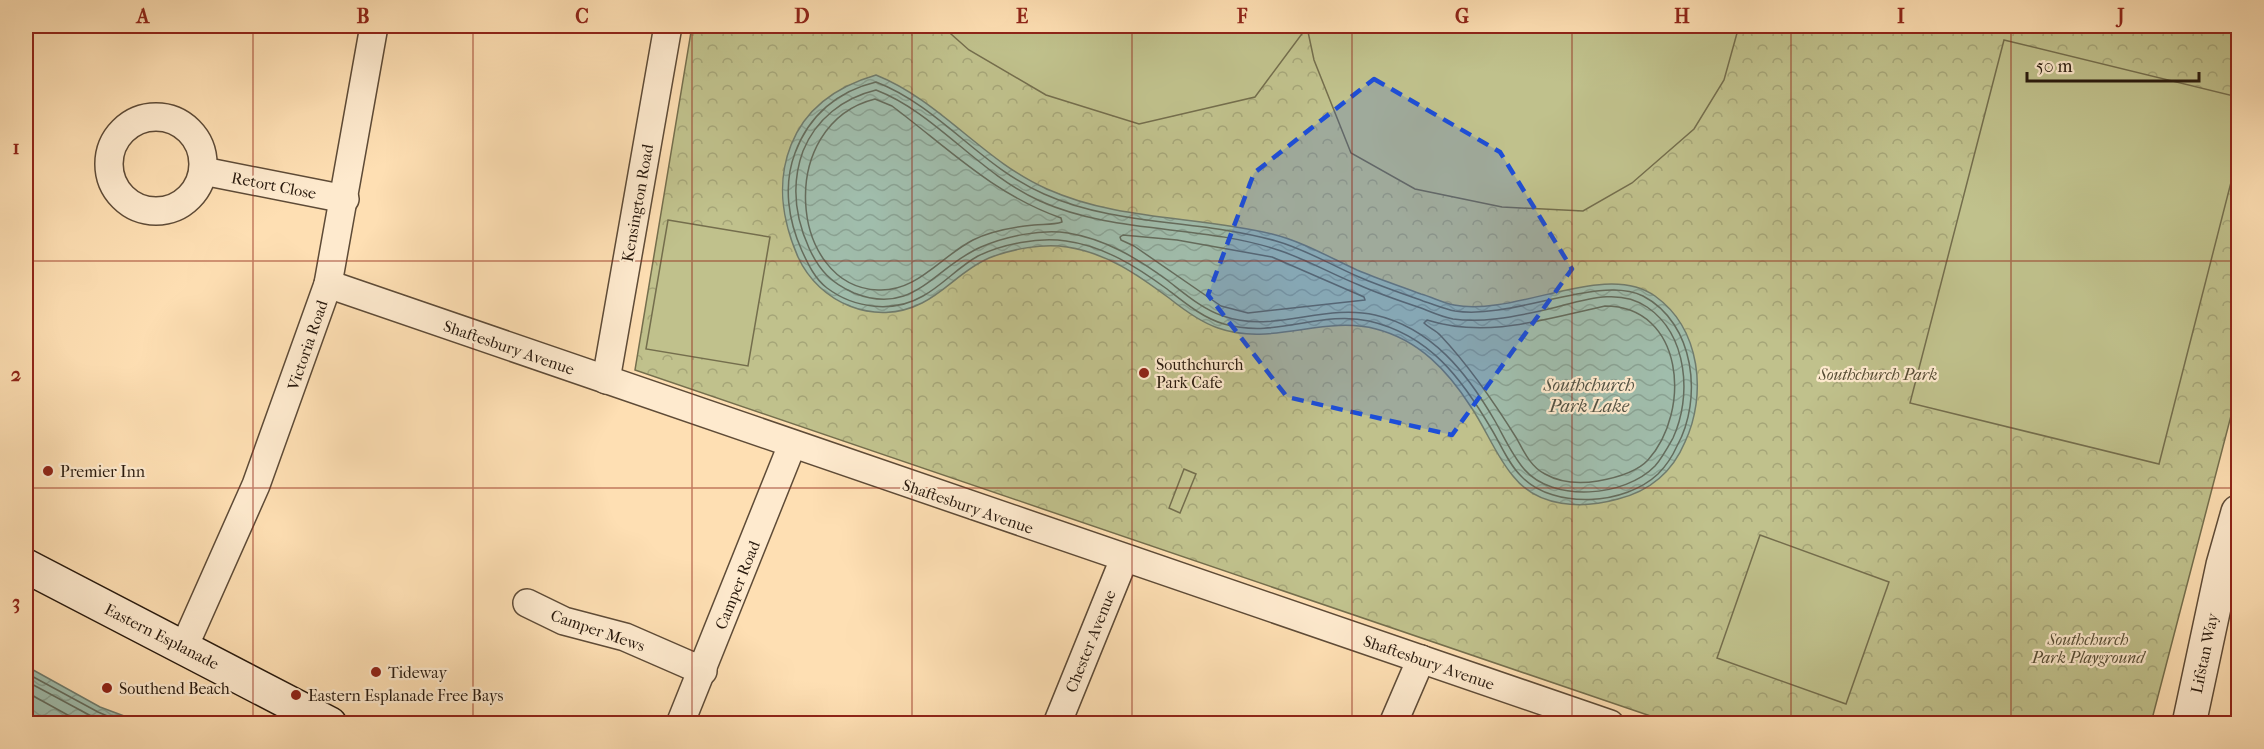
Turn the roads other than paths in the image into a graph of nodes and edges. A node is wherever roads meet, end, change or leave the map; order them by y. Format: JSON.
{"nodes":[{"id":1,"x":374,"y":26,"type":"edge"},
{"id":2,"x":668,"y":26,"type":"edge"},
{"id":3,"x":203,"y":171,"type":"dead end"},
{"id":4,"x":345,"y":199,"type":"junction"},
{"id":5,"x":328,"y":284,"type":"junction"},
{"id":6,"x":606,"y":380,"type":"junction"},
{"id":7,"x":792,"y":446,"type":"junction"},
{"id":8,"x":2238,"y":512,"type":"edge"},
{"id":9,"x":1124,"y":559,"type":"junction"},
{"id":10,"x":26,"y":566,"type":"edge"},
{"id":11,"x":527,"y":603,"type":"dead end"},
{"id":12,"x":184,"y":647,"type":"junction"},
{"id":13,"x":1421,"y":659,"type":"junction"},
{"id":14,"x":703,"y":671,"type":"junction"},
{"id":15,"x":330,"y":723,"type":"edge"},
{"id":16,"x":680,"y":723,"type":"edge"},
{"id":17,"x":1057,"y":723,"type":"edge"},
{"id":18,"x":1393,"y":723,"type":"edge"},
{"id":19,"x":1610,"y":723,"type":"edge"},
{"id":20,"x":2189,"y":723,"type":"edge"}],
"edges":[{"from":1,"to":4,"type":"street","name":"Victoria Road"},
{"from":2,"to":6,"type":"street","name":"Kensington Road"},
{"from":3,"to":4,"type":"street","name":"Retort Close"},
{"from":4,"to":5,"type":"street","name":"Victoria Road"},
{"from":5,"to":6,"type":"street","name":"Shaftesbury Avenue"},
{"from":5,"to":12,"type":"street","name":"Victoria Road"},
{"from":6,"to":7,"type":"street","name":"Shaftesbury Avenue"},
{"from":7,"to":9,"type":"street","name":"Shaftesbury Avenue"},
{"from":7,"to":14,"type":"street","name":"Camper Road"},
{"from":8,"to":20,"type":"main road","name":"Lifstan Way"},
{"from":9,"to":13,"type":"street","name":"Shaftesbury Avenue"},
{"from":9,"to":17,"type":"street","name":"Chester Avenue"},
{"from":10,"to":12,"type":"main road","name":"Eastern Esplanade"},
{"from":11,"to":14,"type":"street","name":"Camper Mews"},
{"from":12,"to":15,"type":"main road","name":"Eastern Esplanade"},
{"from":13,"to":18,"type":"street"},
{"from":13,"to":19,"type":"street","name":"Shaftesbury Avenue"},
{"from":14,"to":16,"type":"street","name":"Camper Road"}]}
